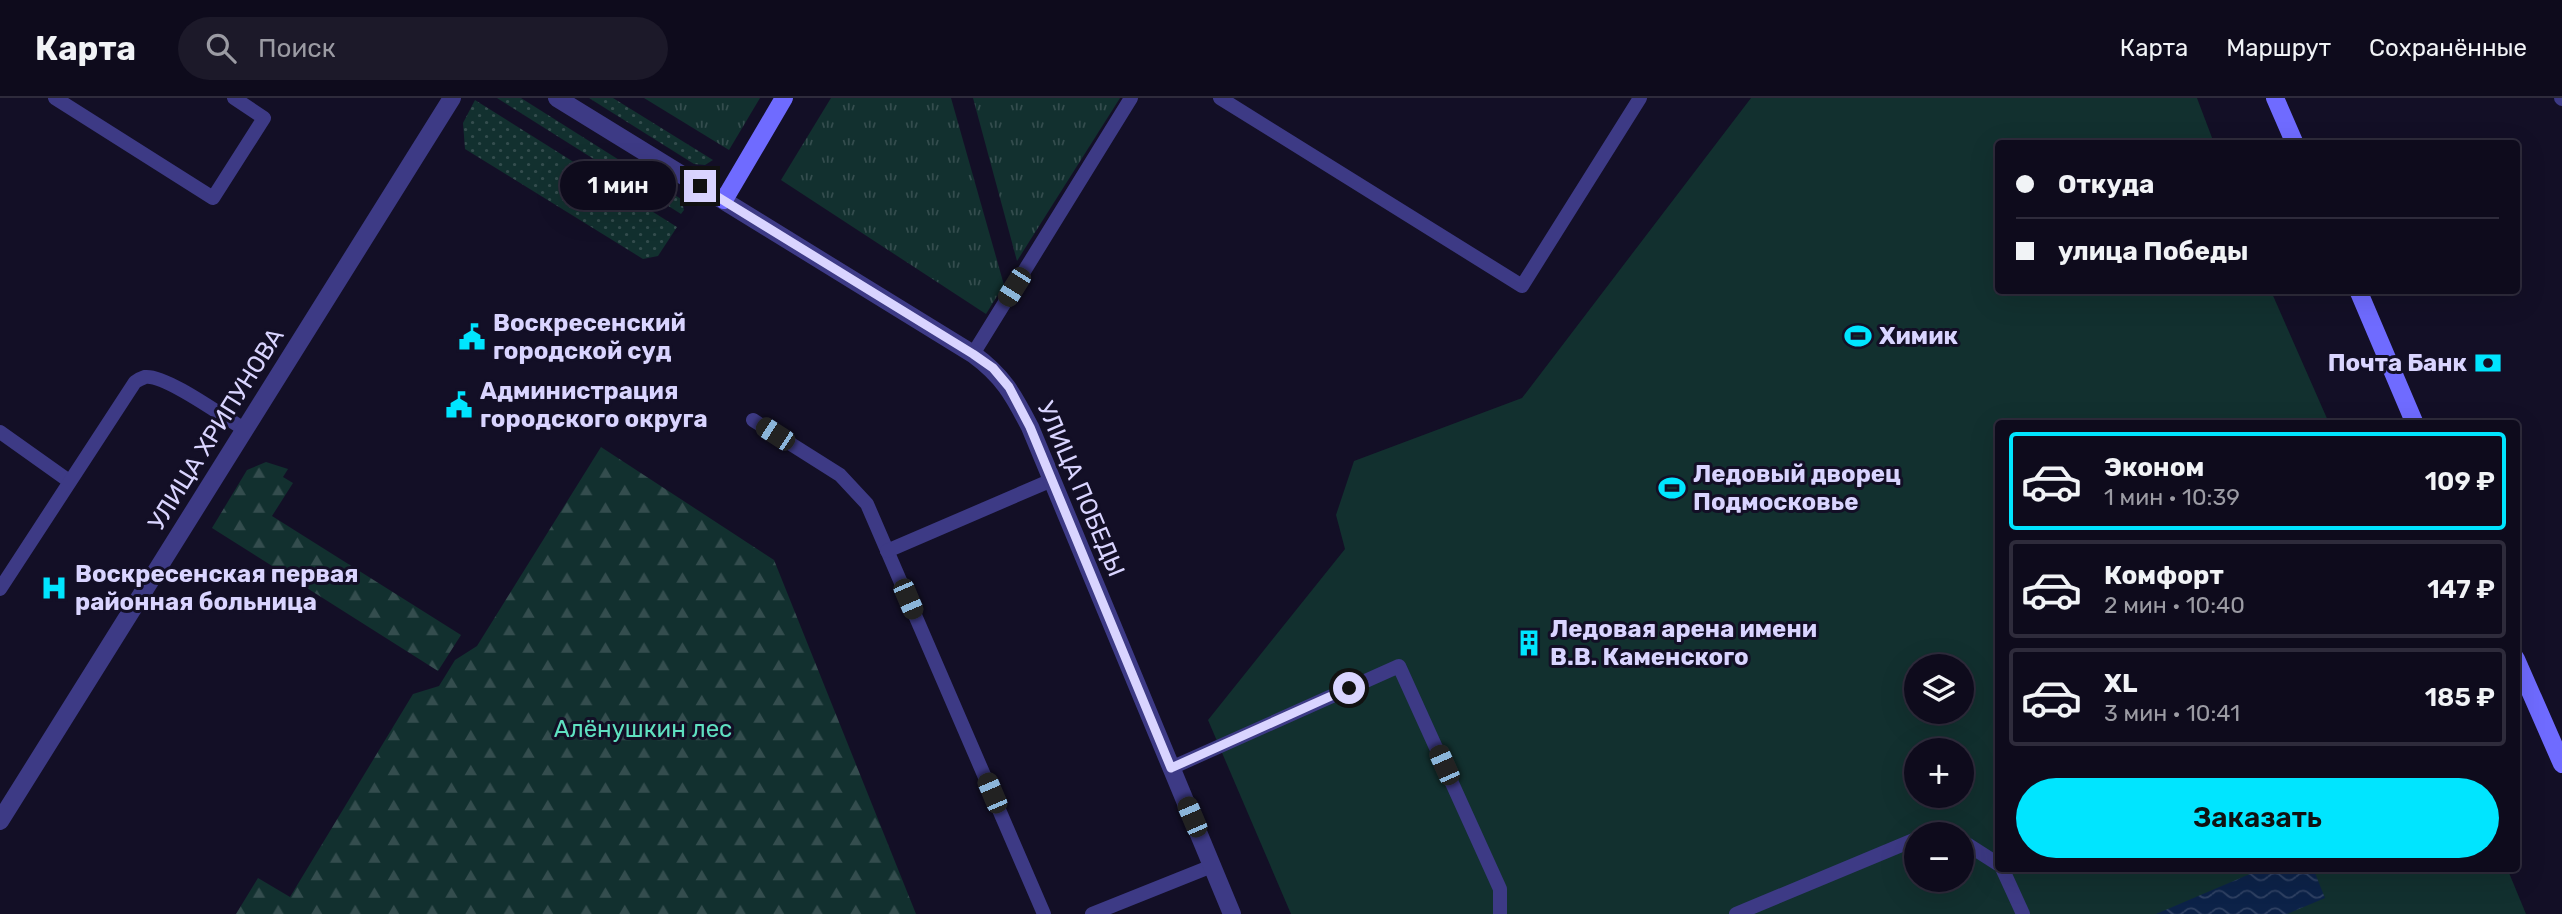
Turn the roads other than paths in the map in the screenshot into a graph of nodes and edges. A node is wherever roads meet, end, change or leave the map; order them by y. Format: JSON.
{"nodes":[{"id":1,"x":55,"y":98,"type":"edge"},
{"id":2,"x":233,"y":98,"type":"edge"},
{"id":3,"x":452,"y":98,"type":"edge"},
{"id":4,"x":557,"y":98,"type":"edge"},
{"id":5,"x":784,"y":98,"type":"edge"},
{"id":6,"x":1130,"y":98,"type":"edge"},
{"id":7,"x":1220,"y":98,"type":"edge"},
{"id":8,"x":1640,"y":98,"type":"edge"},
{"id":9,"x":2275,"y":98,"type":"edge"},
{"id":10,"x":2293,"y":140,"type":"edge"},
{"id":11,"x":724,"y":201,"type":"junction"},
{"id":12,"x":2360,"y":294,"type":"edge"},
{"id":13,"x":973,"y":354,"type":"junction"},
{"id":14,"x":754,"y":420,"type":"dead end"},
{"id":15,"x":2413,"y":420,"type":"edge"},
{"id":16,"x":244,"y":429,"type":"junction"},
{"id":17,"x":0,"y":432,"type":"edge"},
{"id":18,"x":1052,"y":480,"type":"junction"},
{"id":19,"x":69,"y":481,"type":"junction"},
{"id":20,"x":887,"y":551,"type":"junction"},
{"id":21,"x":0,"y":589,"type":"edge"},
{"id":22,"x":2520,"y":668,"type":"edge"},
{"id":23,"x":2562,"y":764,"type":"edge"},
{"id":24,"x":1171,"y":768,"type":"junction"},
{"id":25,"x":0,"y":821,"type":"edge"},
{"id":26,"x":1904,"y":844,"type":"edge"},
{"id":27,"x":1974,"y":849,"type":"edge"},
{"id":28,"x":1995,"y":863,"type":"edge"},
{"id":29,"x":1212,"y":866,"type":"junction"},
{"id":30,"x":2003,"y":872,"type":"edge"},
{"id":31,"x":1044,"y":914,"type":"edge"},
{"id":32,"x":1092,"y":914,"type":"edge"},
{"id":33,"x":1231,"y":914,"type":"edge"},
{"id":34,"x":1500,"y":914,"type":"edge"},
{"id":35,"x":1736,"y":914,"type":"edge"},
{"id":36,"x":2023,"y":914,"type":"edge"}],
"edges":[{"from":1,"to":2,"type":"lane"},
{"from":3,"to":16,"type":"street","name":"УЛИЦА ХРИПУНОВА"},
{"from":4,"to":11,"type":"street","name":"УЛИЦА ПОБЕДЫ"},
{"from":5,"to":11,"type":"main road"},
{"from":6,"to":13,"type":"lane"},
{"from":7,"to":8,"type":"lane"},
{"from":9,"to":10,"type":"main road"},
{"from":11,"to":13,"type":"street","name":"УЛИЦА ПОБЕДЫ"},
{"from":12,"to":15,"type":"main road"},
{"from":13,"to":18,"type":"street","name":"УЛИЦА ПОБЕДЫ"},
{"from":14,"to":20,"type":"lane"},
{"from":16,"to":19,"type":"lane"},
{"from":16,"to":25,"type":"street","name":"УЛИЦА ХРИПУНОВА"},
{"from":17,"to":19,"type":"lane"},
{"from":18,"to":20,"type":"lane"},
{"from":18,"to":24,"type":"street","name":"УЛИЦА ПОБЕДЫ"},
{"from":19,"to":21,"type":"lane"},
{"from":20,"to":31,"type":"lane"},
{"from":22,"to":23,"type":"main road"},
{"from":24,"to":29,"type":"street","name":"УЛИЦА ПОБЕДЫ"},
{"from":24,"to":34,"type":"lane"},
{"from":26,"to":35,"type":"lane"},
{"from":27,"to":28,"type":"lane"},
{"from":29,"to":32,"type":"lane"},
{"from":29,"to":33,"type":"street","name":"УЛИЦА ПОБЕДЫ"},
{"from":30,"to":36,"type":"lane"}]}
